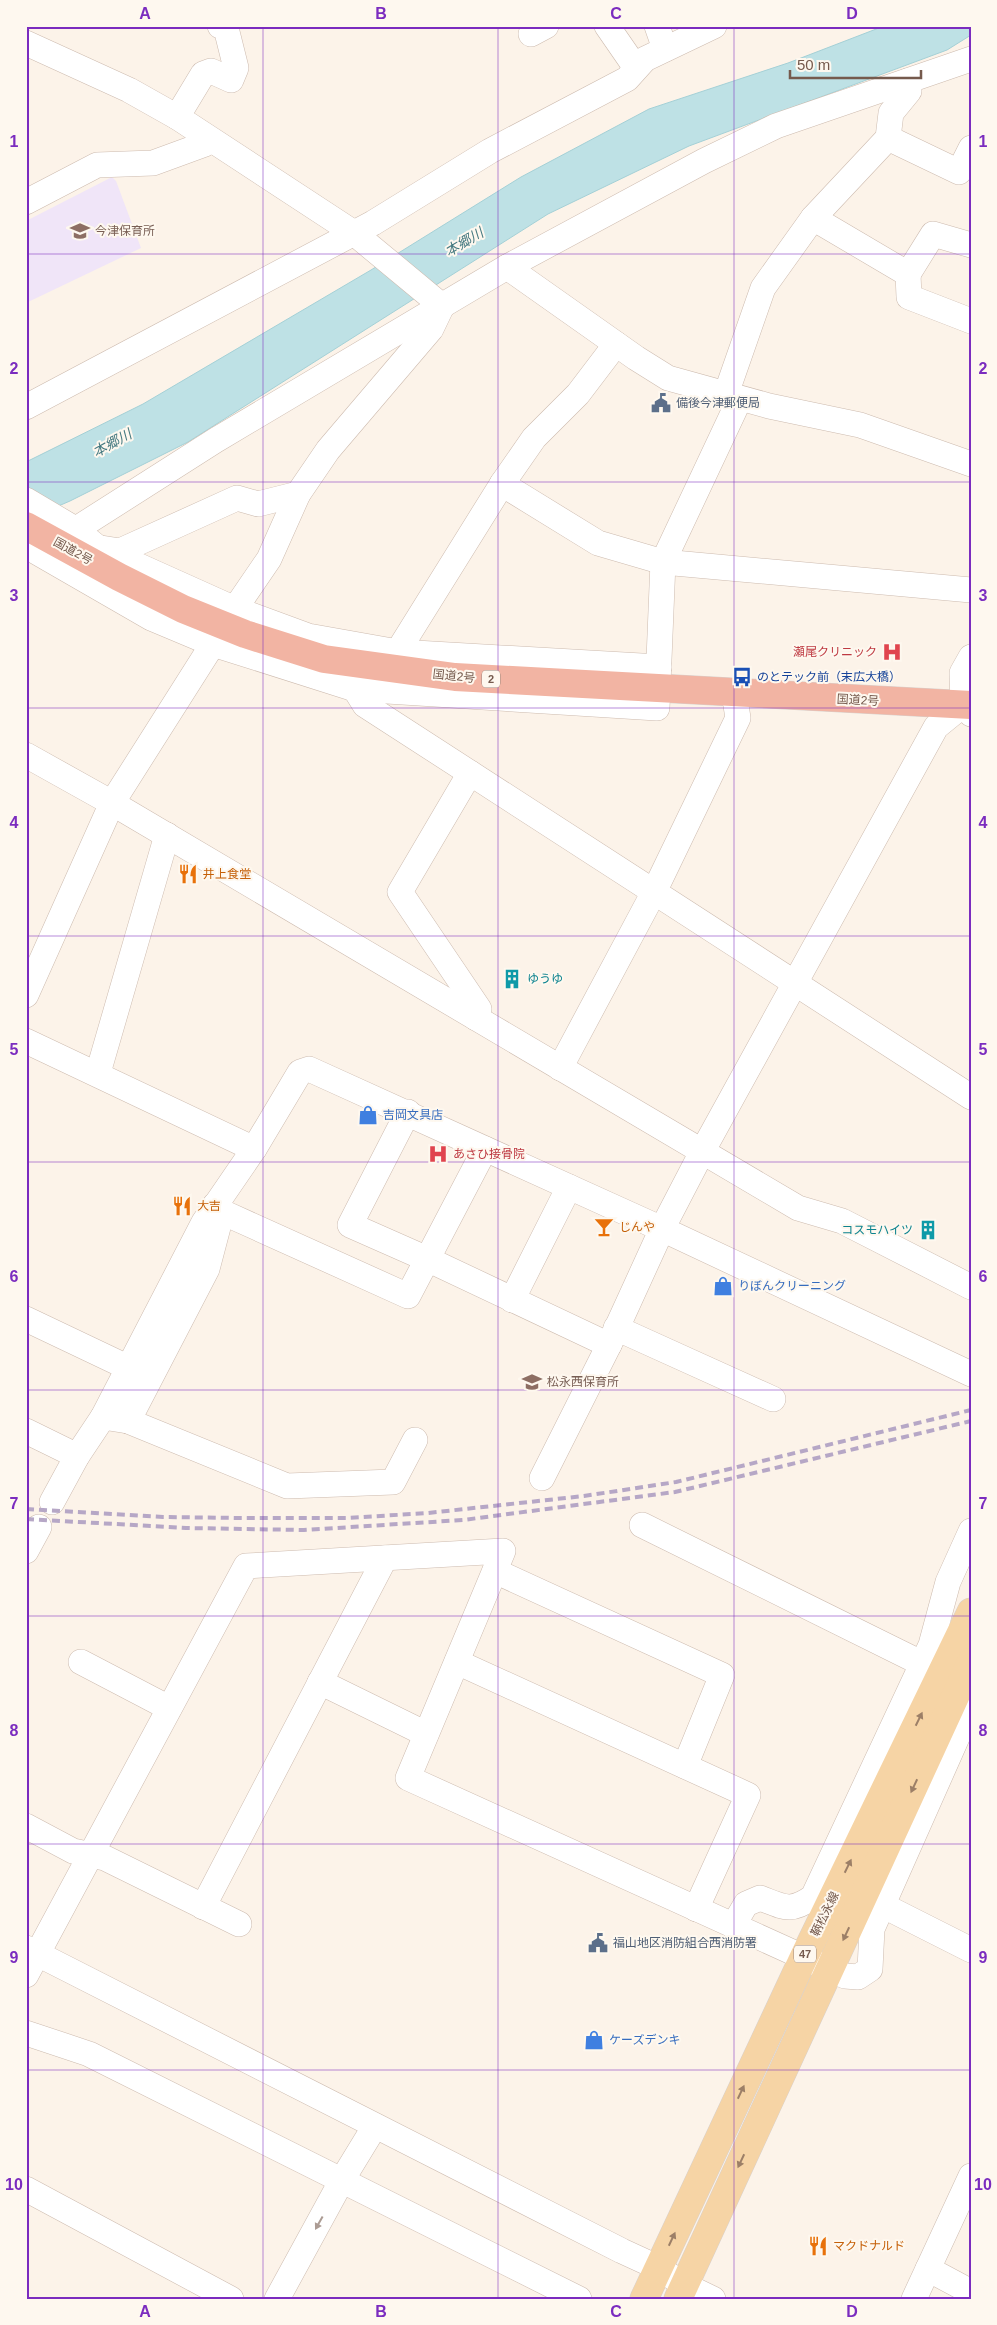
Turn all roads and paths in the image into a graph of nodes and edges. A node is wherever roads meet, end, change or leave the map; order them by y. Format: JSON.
{"nodes":[{"id":1,"x":220,"y":26,"type":"edge"},
{"id":2,"x":607,"y":26,"type":"edge"},
{"id":3,"x":657,"y":26,"type":"edge"},
{"id":4,"x":714,"y":26,"type":"edge"},
{"id":5,"x":26,"y":43,"type":"edge"},
{"id":6,"x":665,"y":49,"type":"junction"},
{"id":7,"x":971,"y":59,"type":"edge"},
{"id":8,"x":636,"y":68,"type":"junction"},
{"id":9,"x":908,"y":81,"type":"junction"},
{"id":10,"x":177,"y":117,"type":"junction"},
{"id":11,"x":888,"y":138,"type":"junction"},
{"id":12,"x":209,"y":139,"type":"junction"},
{"id":13,"x":971,"y":148,"type":"edge"},
{"id":14,"x":965,"y":175,"type":"edge"},
{"id":15,"x":26,"y":202,"type":"edge"},
{"id":16,"x":813,"y":218,"type":"junction"},
{"id":17,"x":360,"y":237,"type":"junction"},
{"id":18,"x":971,"y":245,"type":"edge"},
{"id":19,"x":507,"y":267,"type":"junction"},
{"id":20,"x":908,"y":274,"type":"junction"},
{"id":21,"x":442,"y":306,"type":"junction"},
{"id":22,"x":971,"y":321,"type":"edge"},
{"id":23,"x":423,"y":325,"type":"junction"},
{"id":24,"x":616,"y":344,"type":"junction"},
{"id":25,"x":726,"y":394,"type":"junction"},
{"id":26,"x":26,"y":407,"type":"edge"},
{"id":27,"x":971,"y":464,"type":"edge"},
{"id":28,"x":502,"y":484,"type":"junction"},
{"id":29,"x":298,"y":494,"type":"junction"},
{"id":30,"x":26,"y":500,"type":"edge"},
{"id":31,"x":43,"y":539,"type":"edge"},
{"id":32,"x":97,"y":547,"type":"junction"},
{"id":33,"x":663,"y":562,"type":"junction"},
{"id":34,"x":971,"y":590,"type":"edge"},
{"id":35,"x":233,"y":613,"type":"junction"},
{"id":36,"x":214,"y":641,"type":"junction"},
{"id":37,"x":396,"y":655,"type":"junction"},
{"id":38,"x":971,"y":657,"type":"edge"},
{"id":39,"x":659,"y":678,"type":"junction"},
{"id":40,"x":368,"y":692,"type":"junction"},
{"id":41,"x":734,"y":693,"type":"junction"},
{"id":42,"x":968,"y":708,"type":"edge"},
{"id":43,"x":26,"y":755,"type":"edge"},
{"id":44,"x":470,"y":773,"type":"junction"},
{"id":45,"x":112,"y":803,"type":"junction"},
{"id":46,"x":167,"y":835,"type":"junction"},
{"id":47,"x":654,"y":892,"type":"junction"},
{"id":48,"x":796,"y":985,"type":"junction"},
{"id":49,"x":26,"y":995,"type":"edge"},
{"id":50,"x":476,"y":1018,"type":"junction"},
{"id":51,"x":26,"y":1041,"type":"edge"},
{"id":52,"x":560,"y":1068,"type":"junction"},
{"id":53,"x":98,"y":1073,"type":"junction"},
{"id":54,"x":971,"y":1097,"type":"edge"},
{"id":55,"x":408,"y":1112,"type":"junction"},
{"id":56,"x":254,"y":1149,"type":"junction"},
{"id":57,"x":485,"y":1149,"type":"junction"},
{"id":58,"x":702,"y":1152,"type":"junction"},
{"id":59,"x":569,"y":1187,"type":"junction"},
{"id":60,"x":219,"y":1208,"type":"junction"},
{"id":61,"x":662,"y":1229,"type":"junction"},
{"id":62,"x":427,"y":1259,"type":"junction"},
{"id":63,"x":971,"y":1287,"type":"edge"},
{"id":64,"x":512,"y":1300,"type":"junction"},
{"id":65,"x":26,"y":1319,"type":"edge"},
{"id":66,"x":613,"y":1337,"type":"junction"},
{"id":67,"x":129,"y":1368,"type":"junction"},
{"id":68,"x":971,"y":1374,"type":"edge"},
{"id":69,"x":773,"y":1399,"type":"dead end"},
{"id":70,"x":103,"y":1417,"type":"junction"},
{"id":71,"x":128,"y":1421,"type":"junction"},
{"id":72,"x":26,"y":1431,"type":"edge"},
{"id":73,"x":415,"y":1440,"type":"dead end"},
{"id":74,"x":77,"y":1456,"type":"junction"},
{"id":75,"x":542,"y":1478,"type":"dead end"},
{"id":76,"x":52,"y":1502,"type":"dead end"},
{"id":77,"x":642,"y":1525,"type":"dead end"},
{"id":78,"x":40,"y":1527,"type":"dead end"},
{"id":79,"x":971,"y":1531,"type":"edge"},
{"id":80,"x":26,"y":1551,"type":"edge"},
{"id":81,"x":385,"y":1558,"type":"junction"},
{"id":82,"x":495,"y":1571,"type":"junction"},
{"id":83,"x":971,"y":1612,"type":"edge"},
{"id":84,"x":81,"y":1662,"type":"dead end"},
{"id":85,"x":457,"y":1662,"type":"junction"},
{"id":86,"x":971,"y":1662,"type":"edge"},
{"id":87,"x":922,"y":1664,"type":"junction"},
{"id":88,"x":320,"y":1682,"type":"junction"},
{"id":89,"x":971,"y":1706,"type":"edge"},
{"id":90,"x":169,"y":1708,"type":"junction"},
{"id":91,"x":426,"y":1734,"type":"junction"},
{"id":92,"x":964,"y":1737,"type":"edge"},
{"id":93,"x":685,"y":1766,"type":"junction"},
{"id":94,"x":26,"y":1826,"type":"edge"},
{"id":95,"x":90,"y":1855,"type":"junction"},
{"id":96,"x":882,"y":1905,"type":"junction"},
{"id":97,"x":203,"y":1907,"type":"junction"},
{"id":98,"x":696,"y":1909,"type":"junction"},
{"id":99,"x":239,"y":1924,"type":"dead end"},
{"id":100,"x":733,"y":1926,"type":"junction"},
{"id":101,"x":971,"y":1950,"type":"edge"},
{"id":102,"x":32,"y":1951,"type":"edge"},
{"id":103,"x":804,"y":1956,"type":"junction"},
{"id":104,"x":829,"y":1970,"type":"junction"},
{"id":105,"x":26,"y":1975,"type":"edge"},
{"id":106,"x":26,"y":2033,"type":"edge"},
{"id":107,"x":376,"y":2126,"type":"junction"},
{"id":108,"x":342,"y":2180,"type":"junction"},
{"id":109,"x":969,"y":2183,"type":"edge"},
{"id":110,"x":26,"y":2189,"type":"edge"},
{"id":111,"x":659,"y":2268,"type":"junction"},
{"id":112,"x":928,"y":2270,"type":"junction"},
{"id":113,"x":681,"y":2292,"type":"edge"},
{"id":114,"x":971,"y":2292,"type":"edge"},
{"id":115,"x":231,"y":2299,"type":"edge"},
{"id":116,"x":277,"y":2299,"type":"edge"},
{"id":117,"x":579,"y":2299,"type":"edge"},
{"id":118,"x":644,"y":2299,"type":"edge"},
{"id":119,"x":712,"y":2299,"type":"edge"},
{"id":120,"x":914,"y":2299,"type":"edge"}],
"edges":[{"from":1,"to":10,"type":"street"},
{"from":2,"to":8,"type":"street"},
{"from":3,"to":6,"type":"street"},
{"from":4,"to":6,"type":"street"},
{"from":5,"to":10,"type":"street"},
{"from":6,"to":8,"type":"street"},
{"from":7,"to":9,"type":"street"},
{"from":8,"to":17,"type":"street"},
{"from":9,"to":11,"type":"street"},
{"from":9,"to":19,"type":"street"},
{"from":10,"to":12,"type":"street"},
{"from":11,"to":14,"type":"street"},
{"from":11,"to":16,"type":"street"},
{"from":12,"to":15,"type":"street"},
{"from":12,"to":17,"type":"street"},
{"from":13,"to":14,"type":"street"},
{"from":16,"to":20,"type":"street"},
{"from":16,"to":25,"type":"street"},
{"from":17,"to":21,"type":"street"},
{"from":17,"to":26,"type":"street"},
{"from":18,"to":20,"type":"street"},
{"from":19,"to":21,"type":"street"},
{"from":19,"to":24,"type":"street"},
{"from":20,"to":22,"type":"street"},
{"from":21,"to":23,"type":"street"},
{"from":23,"to":29,"type":"street"},
{"from":23,"to":31,"type":"street"},
{"from":24,"to":25,"type":"street"},
{"from":24,"to":28,"type":"street"},
{"from":25,"to":27,"type":"street"},
{"from":25,"to":33,"type":"street"},
{"from":28,"to":33,"type":"street"},
{"from":28,"to":37,"type":"street"},
{"from":29,"to":32,"type":"street"},
{"from":29,"to":35,"type":"street"},
{"from":30,"to":31,"type":"street"},
{"from":31,"to":32,"type":"street"},
{"from":31,"to":36,"type":"street"},
{"from":31,"to":39,"type":"highway","name":"国道2号","number":"2"},
{"from":32,"to":35,"type":"street"},
{"from":33,"to":34,"type":"street"},
{"from":33,"to":39,"type":"street"},
{"from":35,"to":37,"type":"street"},
{"from":36,"to":40,"type":"street"},
{"from":36,"to":45,"type":"street"},
{"from":37,"to":39,"type":"street"},
{"from":38,"to":42,"type":"street"},
{"from":39,"to":40,"type":"street"},
{"from":39,"to":41,"type":"highway","name":"国道2号","number":"2"},
{"from":40,"to":44,"type":"street"},
{"from":41,"to":42,"type":"highway","name":"国道2号","number":"2"},
{"from":41,"to":47,"type":"street"},
{"from":42,"to":48,"type":"street"},
{"from":43,"to":45,"type":"street"},
{"from":44,"to":47,"type":"street"},
{"from":44,"to":50,"type":"street"},
{"from":45,"to":46,"type":"street"},
{"from":45,"to":49,"type":"street"},
{"from":46,"to":50,"type":"street"},
{"from":46,"to":53,"type":"street"},
{"from":47,"to":48,"type":"street"},
{"from":47,"to":52,"type":"street"},
{"from":48,"to":54,"type":"street"},
{"from":48,"to":58,"type":"street"},
{"from":50,"to":52,"type":"street"},
{"from":51,"to":53,"type":"street"},
{"from":52,"to":58,"type":"street"},
{"from":53,"to":56,"type":"street"},
{"from":55,"to":56,"type":"street"},
{"from":55,"to":57,"type":"street"},
{"from":55,"to":62,"type":"street"},
{"from":56,"to":60,"type":"street"},
{"from":57,"to":59,"type":"street"},
{"from":57,"to":62,"type":"street"},
{"from":58,"to":61,"type":"street"},
{"from":58,"to":63,"type":"street"},
{"from":59,"to":61,"type":"street"},
{"from":59,"to":64,"type":"street"},
{"from":60,"to":62,"type":"street"},
{"from":60,"to":67,"type":"street"},
{"from":60,"to":71,"type":"street"},
{"from":61,"to":66,"type":"street"},
{"from":61,"to":68,"type":"street"},
{"from":62,"to":64,"type":"street"},
{"from":64,"to":66,"type":"street"},
{"from":65,"to":67,"type":"street"},
{"from":66,"to":69,"type":"street"},
{"from":66,"to":75,"type":"street"},
{"from":67,"to":70,"type":"street"},
{"from":70,"to":71,"type":"street"},
{"from":70,"to":74,"type":"street"},
{"from":71,"to":73,"type":"street"},
{"from":72,"to":74,"type":"street"},
{"from":74,"to":76,"type":"street"},
{"from":77,"to":87,"type":"street"},
{"from":78,"to":80,"type":"street"},
{"from":79,"to":87,"type":"street"},
{"from":81,"to":82,"type":"street"},
{"from":81,"to":88,"type":"street"},
{"from":81,"to":90,"type":"street"},
{"from":82,"to":85,"type":"street"},
{"from":82,"to":93,"type":"street"},
{"from":103,"to":83,"type":"main road","name":"鞆松永線","number":"47","one_way":true},
{"from":84,"to":90,"type":"street"},
{"from":85,"to":91,"type":"street"},
{"from":85,"to":93,"type":"street"},
{"from":86,"to":104,"type":"main road","number":"47","one_way":true},
{"from":87,"to":100,"type":"street"},
{"from":88,"to":91,"type":"street"},
{"from":88,"to":97,"type":"street"},
{"from":89,"to":92,"type":"street"},
{"from":90,"to":95,"type":"street"},
{"from":91,"to":98,"type":"street"},
{"from":92,"to":96,"type":"street"},
{"from":93,"to":98,"type":"street"},
{"from":94,"to":95,"type":"street"},
{"from":95,"to":97,"type":"street"},
{"from":95,"to":102,"type":"street"},
{"from":96,"to":101,"type":"street"},
{"from":96,"to":104,"type":"street"},
{"from":97,"to":99,"type":"street"},
{"from":98,"to":100,"type":"street"},
{"from":100,"to":103,"type":"street"},
{"from":102,"to":105,"type":"street"},
{"from":102,"to":107,"type":"street"},
{"from":103,"to":104,"type":"street"},
{"from":111,"to":103,"type":"main road","name":"鞆松永線","number":"47","one_way":true},
{"from":104,"to":113,"type":"main road","number":"47","one_way":true},
{"from":106,"to":108,"type":"street"},
{"from":107,"to":108,"type":"street"},
{"from":107,"to":111,"type":"street"},
{"from":108,"to":116,"type":"street","one_way":true},
{"from":108,"to":117,"type":"street"},
{"from":109,"to":112,"type":"street"},
{"from":110,"to":115,"type":"street"},
{"from":111,"to":113,"type":"street"},
{"from":111,"to":118,"type":"main road","name":"鞆松永線","number":"47"},
{"from":112,"to":114,"type":"street"},
{"from":112,"to":120,"type":"street"},
{"from":113,"to":119,"type":"street"}]}
